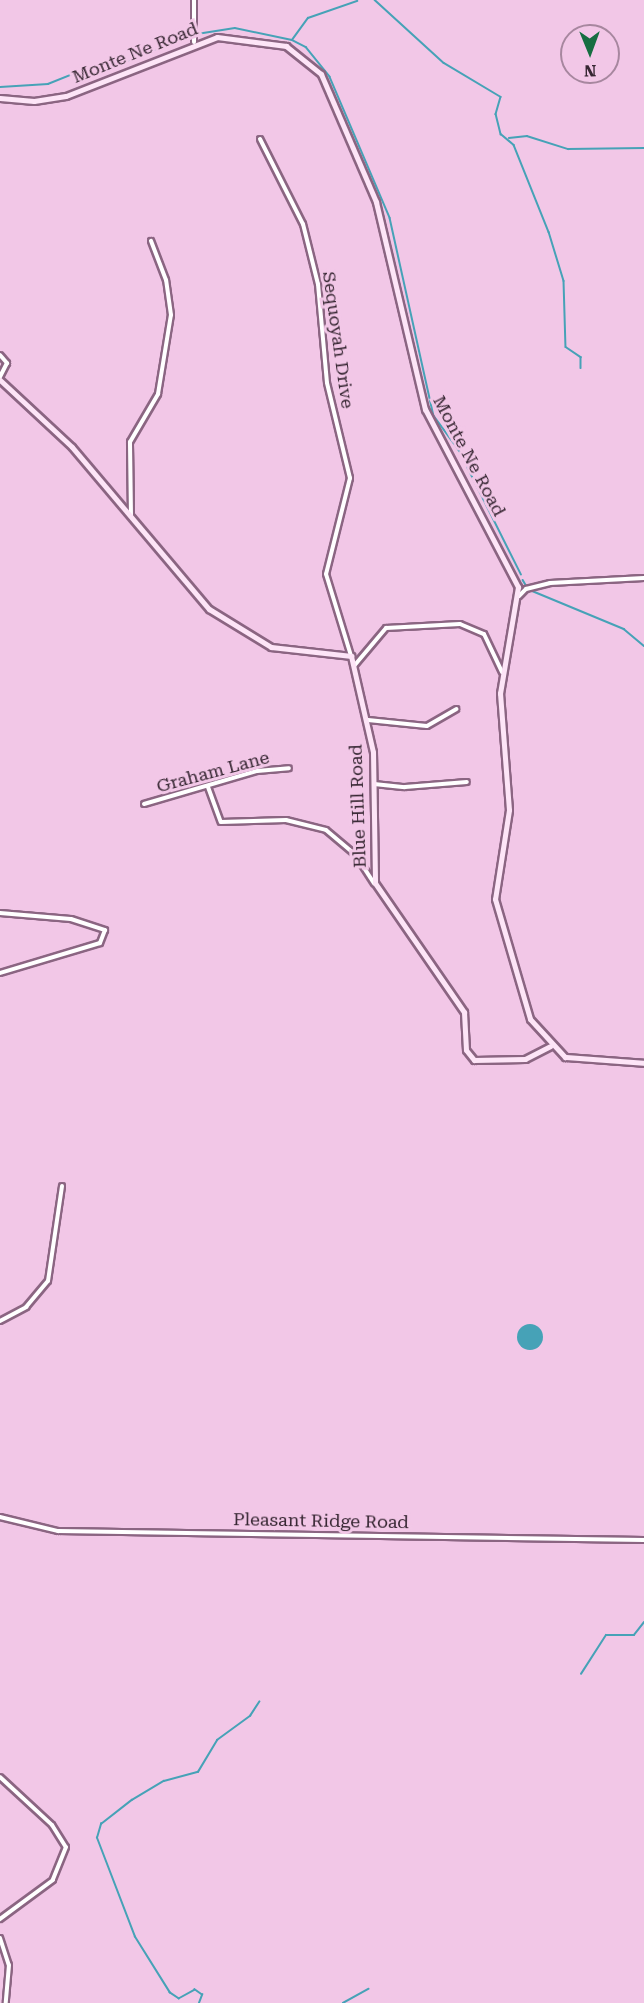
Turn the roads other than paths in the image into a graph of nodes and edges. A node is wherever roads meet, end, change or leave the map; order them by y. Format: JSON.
{"nodes":[{"id":1,"x":194,"y":0,"type":"edge"},
{"id":2,"x":194,"y":42,"type":"junction"},
{"id":3,"x":0,"y":98,"type":"edge"},
{"id":4,"x":260,"y":139,"type":"dead end"},
{"id":5,"x":151,"y":241,"type":"dead end"},
{"id":6,"x":0,"y":355,"type":"edge"},
{"id":7,"x":0,"y":379,"type":"edge"},
{"id":8,"x":131,"y":517,"type":"junction"},
{"id":9,"x":644,"y":578,"type":"edge"},
{"id":10,"x":519,"y":596,"type":"junction"},
{"id":11,"x":351,"y":656,"type":"junction"},
{"id":12,"x":354,"y":666,"type":"junction"},
{"id":13,"x":502,"y":672,"type":"junction"},
{"id":14,"x":457,"y":709,"type":"dead end"},
{"id":15,"x":368,"y":720,"type":"junction"},
{"id":16,"x":289,"y":768,"type":"dead end"},
{"id":17,"x":467,"y":782,"type":"dead end"},
{"id":18,"x":374,"y":784,"type":"junction"},
{"id":19,"x":208,"y":787,"type":"junction"},
{"id":20,"x":144,"y":804,"type":"dead end"},
{"id":21,"x":375,"y":883,"type":"junction"},
{"id":22,"x":0,"y":913,"type":"edge"},
{"id":23,"x":0,"y":973,"type":"edge"},
{"id":24,"x":550,"y":1046,"type":"junction"},
{"id":25,"x":644,"y":1063,"type":"edge"},
{"id":26,"x":62,"y":1186,"type":"dead end"},
{"id":27,"x":0,"y":1321,"type":"edge"},
{"id":28,"x":0,"y":1517,"type":"edge"},
{"id":29,"x":644,"y":1540,"type":"edge"},
{"id":30,"x":0,"y":1777,"type":"edge"},
{"id":31,"x":0,"y":1919,"type":"edge"},
{"id":32,"x":0,"y":1938,"type":"edge"},
{"id":33,"x":6,"y":2003,"type":"edge"}],
"edges":[{"from":1,"to":2,"type":"street"},
{"from":2,"to":3,"type":"street","name":"Monte Ne Road"},
{"from":2,"to":10,"type":"street","name":"Monte Ne Road"},
{"from":4,"to":11,"type":"street","name":"Sequoyah Drive"},
{"from":5,"to":8,"type":"street"},
{"from":6,"to":7,"type":"street"},
{"from":7,"to":8,"type":"street"},
{"from":8,"to":11,"type":"street"},
{"from":9,"to":10,"type":"street"},
{"from":10,"to":13,"type":"street"},
{"from":11,"to":12,"type":"street","name":"Blue Hill Road"},
{"from":12,"to":13,"type":"street"},
{"from":12,"to":15,"type":"street","name":"Blue Hill Road"},
{"from":13,"to":24,"type":"street"},
{"from":14,"to":15,"type":"street"},
{"from":15,"to":18,"type":"street","name":"Blue Hill Road"},
{"from":16,"to":19,"type":"street","name":"Graham Lane"},
{"from":17,"to":18,"type":"street"},
{"from":18,"to":21,"type":"street","name":"Blue Hill Road"},
{"from":19,"to":20,"type":"street","name":"Graham Lane"},
{"from":19,"to":21,"type":"street"},
{"from":21,"to":24,"type":"street","name":"Blue Hill Road"},
{"from":22,"to":23,"type":"street"},
{"from":24,"to":25,"type":"street"},
{"from":26,"to":27,"type":"street"},
{"from":28,"to":29,"type":"street","name":"Pleasant Ridge Road"},
{"from":30,"to":31,"type":"street"},
{"from":32,"to":33,"type":"street"}]}
